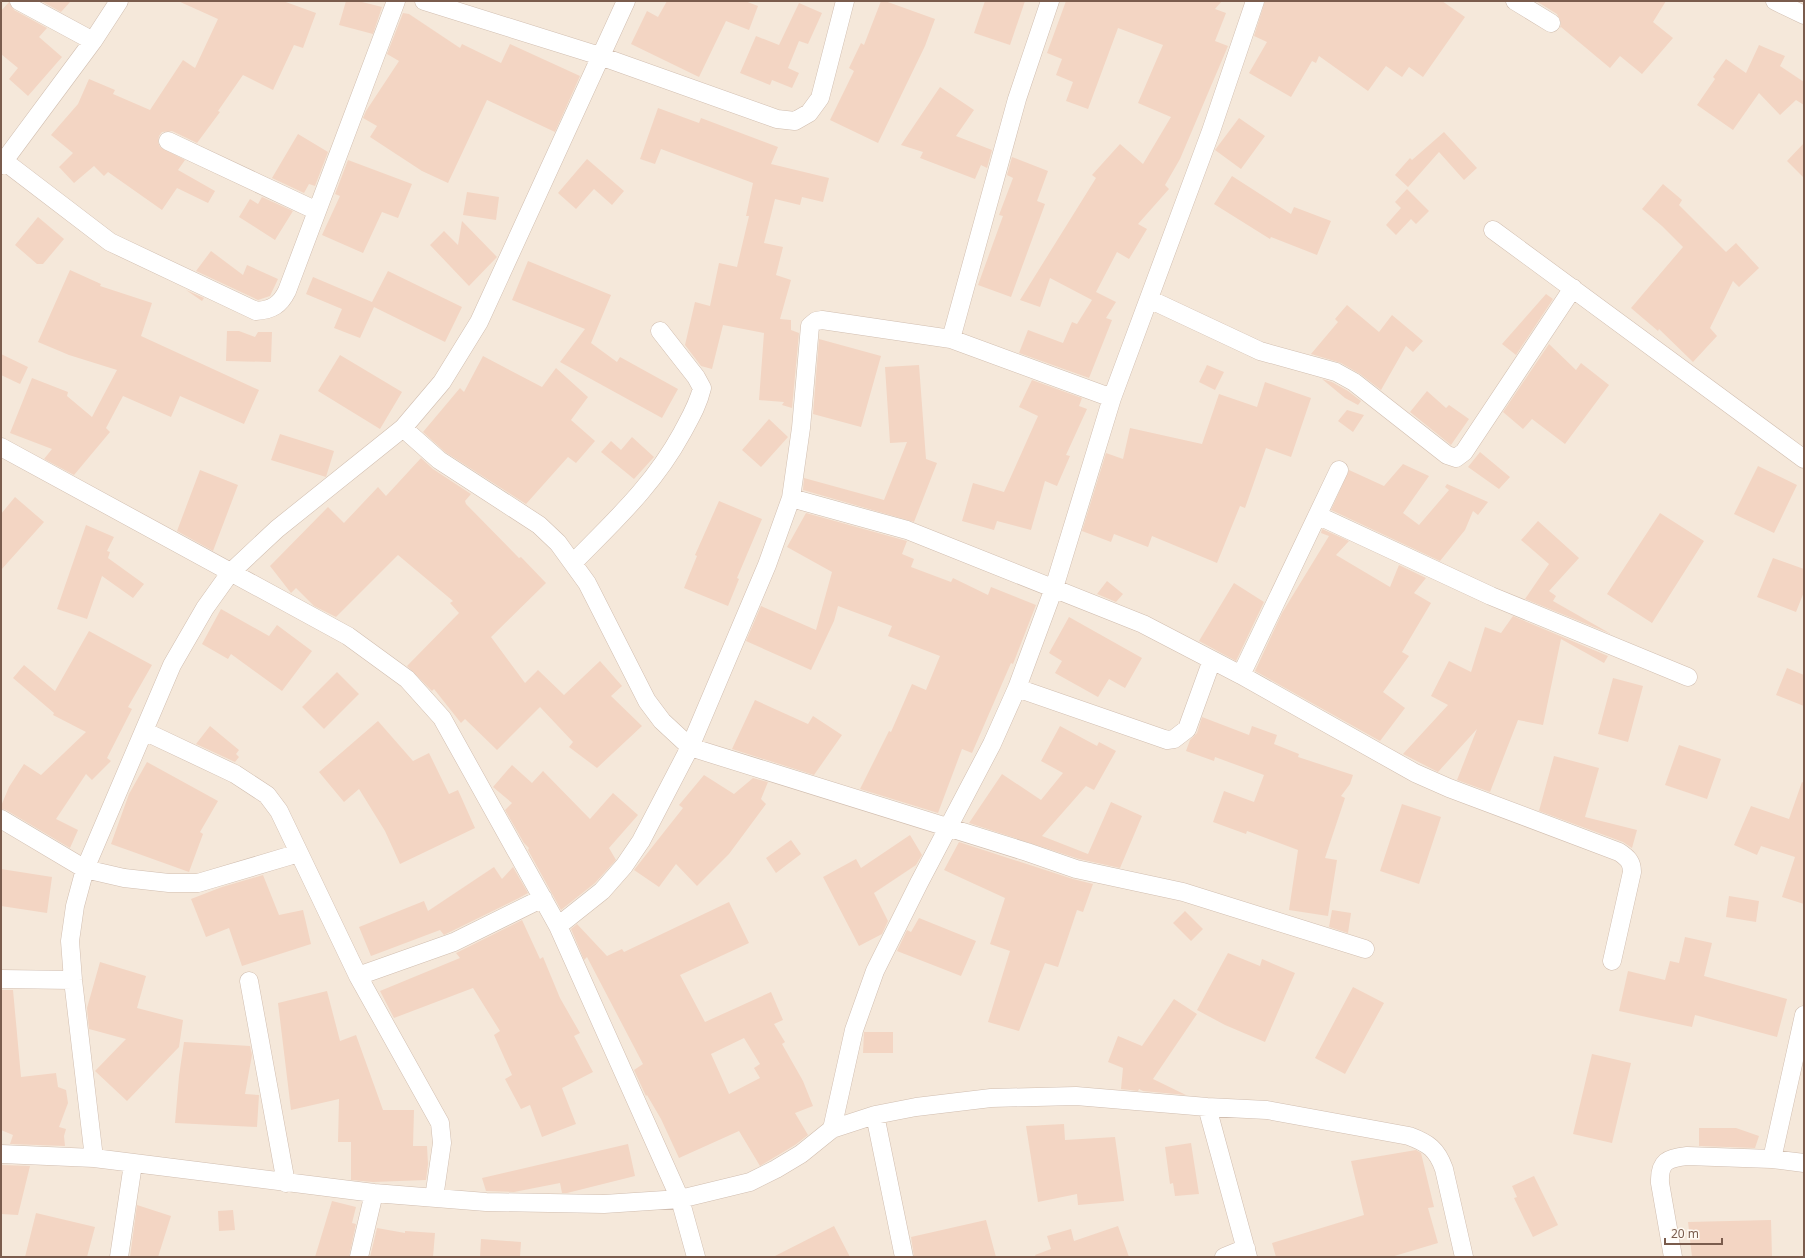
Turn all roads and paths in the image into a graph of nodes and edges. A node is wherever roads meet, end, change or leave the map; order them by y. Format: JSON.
{"nodes":[{"id":1,"x":19,"y":1,"type":"edge"},
{"id":2,"x":119,"y":1,"type":"edge"},
{"id":3,"x":396,"y":1,"type":"edge"},
{"id":4,"x":424,"y":1,"type":"edge"},
{"id":5,"x":626,"y":1,"type":"edge"},
{"id":6,"x":844,"y":1,"type":"edge"},
{"id":7,"x":1050,"y":1,"type":"edge"},
{"id":8,"x":1255,"y":1,"type":"edge"},
{"id":9,"x":1515,"y":1,"type":"edge"},
{"id":10,"x":1775,"y":1,"type":"edge"},
{"id":11,"x":1804,"y":15,"type":"edge"},
{"id":12,"x":1551,"y":23,"type":"dead end"},
{"id":13,"x":93,"y":41,"type":"junction"},
{"id":14,"x":600,"y":56,"type":"junction"},
{"id":15,"x":168,"y":141,"type":"dead end"},
{"id":16,"x":2,"y":163,"type":"edge"},
{"id":17,"x":317,"y":211,"type":"junction"},
{"id":18,"x":1493,"y":230,"type":"dead end"},
{"id":19,"x":1573,"y":288,"type":"junction"},
{"id":20,"x":1149,"y":299,"type":"junction"},
{"id":21,"x":660,"y":331,"type":"dead end"},
{"id":22,"x":951,"y":339,"type":"junction"},
{"id":23,"x":1112,"y":398,"type":"junction"},
{"id":24,"x":403,"y":428,"type":"junction"},
{"id":25,"x":1,"y":447,"type":"edge"},
{"id":26,"x":1804,"y":458,"type":"edge"},
{"id":27,"x":1340,"y":470,"type":"dead end"},
{"id":28,"x":791,"y":498,"type":"junction"},
{"id":29,"x":1319,"y":516,"type":"junction"},
{"id":30,"x":573,"y":564,"type":"junction"},
{"id":31,"x":230,"y":572,"type":"junction"},
{"id":32,"x":1054,"y":588,"type":"junction"},
{"id":33,"x":1212,"y":660,"type":"junction"},
{"id":34,"x":1241,"y":675,"type":"junction"},
{"id":35,"x":1688,"y":677,"type":"dead end"},
{"id":36,"x":1017,"y":688,"type":"junction"},
{"id":37,"x":144,"y":732,"type":"junction"},
{"id":38,"x":690,"y":747,"type":"junction"},
{"id":39,"x":1,"y":819,"type":"edge"},
{"id":40,"x":948,"y":828,"type":"junction"},
{"id":41,"x":299,"y":854,"type":"junction"},
{"id":42,"x":85,"y":869,"type":"junction"},
{"id":43,"x":543,"y":898,"type":"junction"},
{"id":44,"x":558,"y":926,"type":"junction"},
{"id":45,"x":1365,"y":949,"type":"dead end"},
{"id":46,"x":1612,"y":961,"type":"dead end"},
{"id":47,"x":358,"y":976,"type":"junction"},
{"id":48,"x":1,"y":979,"type":"edge"},
{"id":49,"x":73,"y":980,"type":"junction"},
{"id":50,"x":248,"y":981,"type":"dead end"},
{"id":51,"x":1804,"y":1015,"type":"edge"},
{"id":52,"x":1207,"y":1107,"type":"junction"},
{"id":53,"x":875,"y":1115,"type":"junction"},
{"id":54,"x":832,"y":1129,"type":"junction"},
{"id":55,"x":1,"y":1154,"type":"edge"},
{"id":56,"x":94,"y":1158,"type":"junction"},
{"id":57,"x":1772,"y":1159,"type":"junction"},
{"id":58,"x":1804,"y":1163,"type":"edge"},
{"id":59,"x":133,"y":1164,"type":"junction"},
{"id":60,"x":286,"y":1183,"type":"junction"},
{"id":61,"x":374,"y":1194,"type":"junction"},
{"id":62,"x":434,"y":1198,"type":"junction"},
{"id":63,"x":680,"y":1199,"type":"junction"},
{"id":64,"x":1247,"y":1253,"type":"edge"},
{"id":65,"x":119,"y":1257,"type":"edge"},
{"id":66,"x":359,"y":1257,"type":"edge"},
{"id":67,"x":696,"y":1257,"type":"edge"},
{"id":68,"x":904,"y":1257,"type":"edge"},
{"id":69,"x":1224,"y":1257,"type":"edge"},
{"id":70,"x":1464,"y":1257,"type":"edge"},
{"id":71,"x":1673,"y":1257,"type":"edge"}],
"edges":[{"from":1,"to":13,"type":"street"},
{"from":2,"to":13,"type":"street"},
{"from":3,"to":17,"type":"street"},
{"from":4,"to":14,"type":"street"},
{"from":5,"to":14,"type":"street"},
{"from":6,"to":14,"type":"street"},
{"from":7,"to":22,"type":"street"},
{"from":8,"to":20,"type":"street"},
{"from":9,"to":12,"type":"street"},
{"from":10,"to":11,"type":"street"},
{"from":13,"to":16,"type":"street"},
{"from":14,"to":24,"type":"street"},
{"from":15,"to":17,"type":"street"},
{"from":16,"to":17,"type":"street"},
{"from":18,"to":19,"type":"street"},
{"from":19,"to":20,"type":"street"},
{"from":19,"to":26,"type":"street"},
{"from":20,"to":23,"type":"street"},
{"from":21,"to":30,"type":"street"},
{"from":22,"to":23,"type":"street"},
{"from":22,"to":28,"type":"street"},
{"from":23,"to":32,"type":"street"},
{"from":24,"to":30,"type":"street"},
{"from":24,"to":31,"type":"street"},
{"from":25,"to":31,"type":"street"},
{"from":27,"to":29,"type":"street"},
{"from":28,"to":32,"type":"street"},
{"from":28,"to":38,"type":"street"},
{"from":29,"to":34,"type":"street"},
{"from":29,"to":35,"type":"street"},
{"from":30,"to":38,"type":"street"},
{"from":31,"to":37,"type":"street"},
{"from":31,"to":43,"type":"street"},
{"from":32,"to":33,"type":"street"},
{"from":32,"to":36,"type":"street"},
{"from":33,"to":34,"type":"street"},
{"from":33,"to":36,"type":"street"},
{"from":34,"to":46,"type":"street"},
{"from":36,"to":40,"type":"street"},
{"from":37,"to":41,"type":"street"},
{"from":37,"to":42,"type":"street"},
{"from":38,"to":40,"type":"street"},
{"from":38,"to":44,"type":"street"},
{"from":39,"to":42,"type":"street"},
{"from":40,"to":45,"type":"street"},
{"from":40,"to":54,"type":"street"},
{"from":41,"to":42,"type":"street"},
{"from":41,"to":47,"type":"street"},
{"from":42,"to":49,"type":"street"},
{"from":43,"to":44,"type":"street"},
{"from":43,"to":47,"type":"street"},
{"from":44,"to":63,"type":"street"},
{"from":47,"to":62,"type":"street"},
{"from":48,"to":49,"type":"street"},
{"from":49,"to":56,"type":"street"},
{"from":50,"to":60,"type":"street"},
{"from":51,"to":57,"type":"street"},
{"from":52,"to":53,"type":"street"},
{"from":52,"to":64,"type":"street"},
{"from":52,"to":70,"type":"street"},
{"from":53,"to":54,"type":"street"},
{"from":53,"to":68,"type":"street"},
{"from":54,"to":63,"type":"street"},
{"from":55,"to":56,"type":"street"},
{"from":56,"to":59,"type":"street"},
{"from":57,"to":58,"type":"street"},
{"from":57,"to":71,"type":"street"},
{"from":59,"to":60,"type":"street"},
{"from":59,"to":65,"type":"street"},
{"from":60,"to":61,"type":"street"},
{"from":61,"to":62,"type":"street"},
{"from":61,"to":66,"type":"street"},
{"from":62,"to":63,"type":"street"},
{"from":63,"to":67,"type":"street"},
{"from":64,"to":69,"type":"street"}]}
